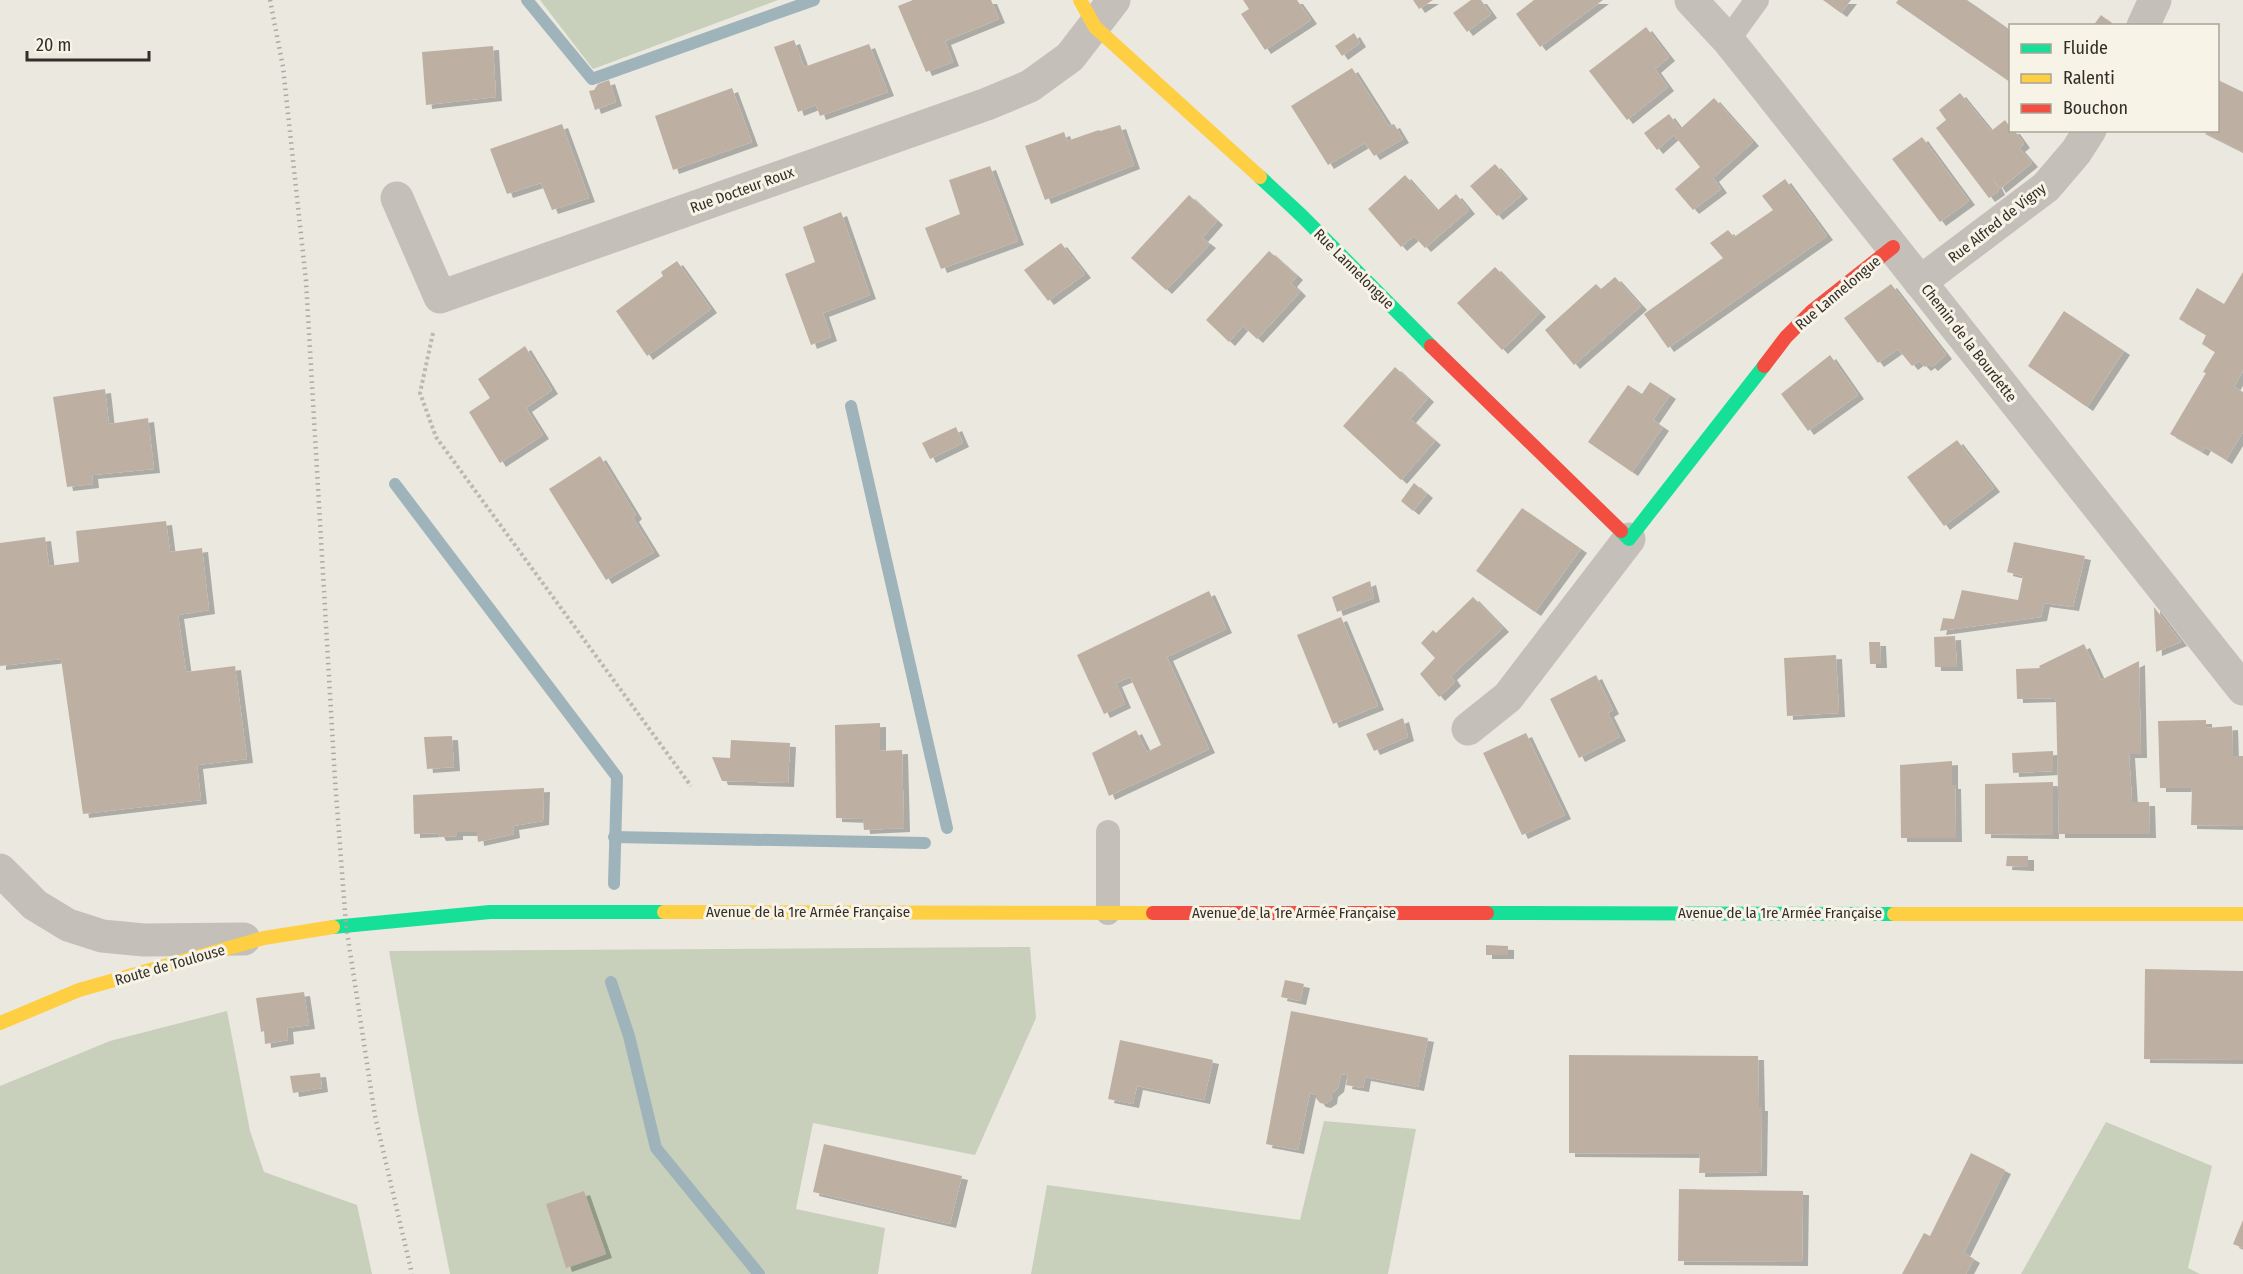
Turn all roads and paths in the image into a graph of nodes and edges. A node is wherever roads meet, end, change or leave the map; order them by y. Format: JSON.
{"nodes":[{"id":1,"x":1114,"y":0,"type":"edge"},
{"id":2,"x":1691,"y":0,"type":"edge"},
{"id":3,"x":1757,"y":0,"type":"edge"},
{"id":4,"x":2155,"y":0,"type":"edge"},
{"id":5,"x":1087,"y":14,"type":"edge"},
{"id":6,"x":2144,"y":24,"type":"edge"},
{"id":7,"x":1728,"y":40,"type":"junction"},
{"id":8,"x":2089,"y":132,"type":"edge"},
{"id":9,"x":398,"y":198,"type":"dead end"},
{"id":10,"x":1893,"y":248,"type":"junction"},
{"id":11,"x":1920,"y":282,"type":"junction"},
{"id":12,"x":440,"y":297,"type":"junction"},
{"id":13,"x":1629,"y":539,"type":"junction"},
{"id":14,"x":2243,"y":689,"type":"edge"},
{"id":15,"x":1468,"y":729,"type":"dead end"},
{"id":16,"x":690,"y":786,"type":"dead end"},
{"id":17,"x":1108,"y":832,"type":"dead end"},
{"id":18,"x":0,"y":870,"type":"edge"},
{"id":19,"x":1108,"y":913,"type":"junction"},
{"id":20,"x":2243,"y":914,"type":"edge"},
{"id":21,"x":346,"y":925,"type":"joint"},
{"id":22,"x":264,"y":938,"type":"junction"},
{"id":23,"x":0,"y":1023,"type":"edge"}],
"edges":[{"from":1,"to":5,"type":"street","name":"Rue Docteur Roux"},
{"from":2,"to":7,"type":"street","name":"Chemin de la Bourdette"},
{"from":3,"to":7,"type":"lane"},
{"from":4,"to":6,"type":"street"},
{"from":5,"to":12,"type":"street","name":"Rue Docteur Roux"},
{"from":5,"to":13,"type":"main road","name":"Rue Lannelongue"},
{"from":7,"to":10,"type":"street","name":"Chemin de la Bourdette"},
{"from":8,"to":11,"type":"street","name":"Rue Alfred de Vigny"},
{"from":9,"to":12,"type":"street"},
{"from":10,"to":11,"type":"street","name":"Chemin de la Bourdette"},
{"from":10,"to":13,"type":"main road","name":"Rue Lannelongue"},
{"from":11,"to":14,"type":"street","name":"Chemin de la Bourdette"},
{"from":12,"to":16,"type":"path"},
{"from":13,"to":15,"type":"street","name":"Rue Lannelongue"},
{"from":17,"to":19,"type":"lane"},
{"from":18,"to":22,"type":"street"},
{"from":19,"to":20,"type":"main road","name":"Avenue de la 1re Armée Française"},
{"from":19,"to":21,"type":"main road","name":"Avenue de la 1re Armée Française"},
{"from":21,"to":22,"type":"main road","name":"Route de Toulouse"},
{"from":22,"to":23,"type":"main road","name":"Route de Toulouse"}]}
